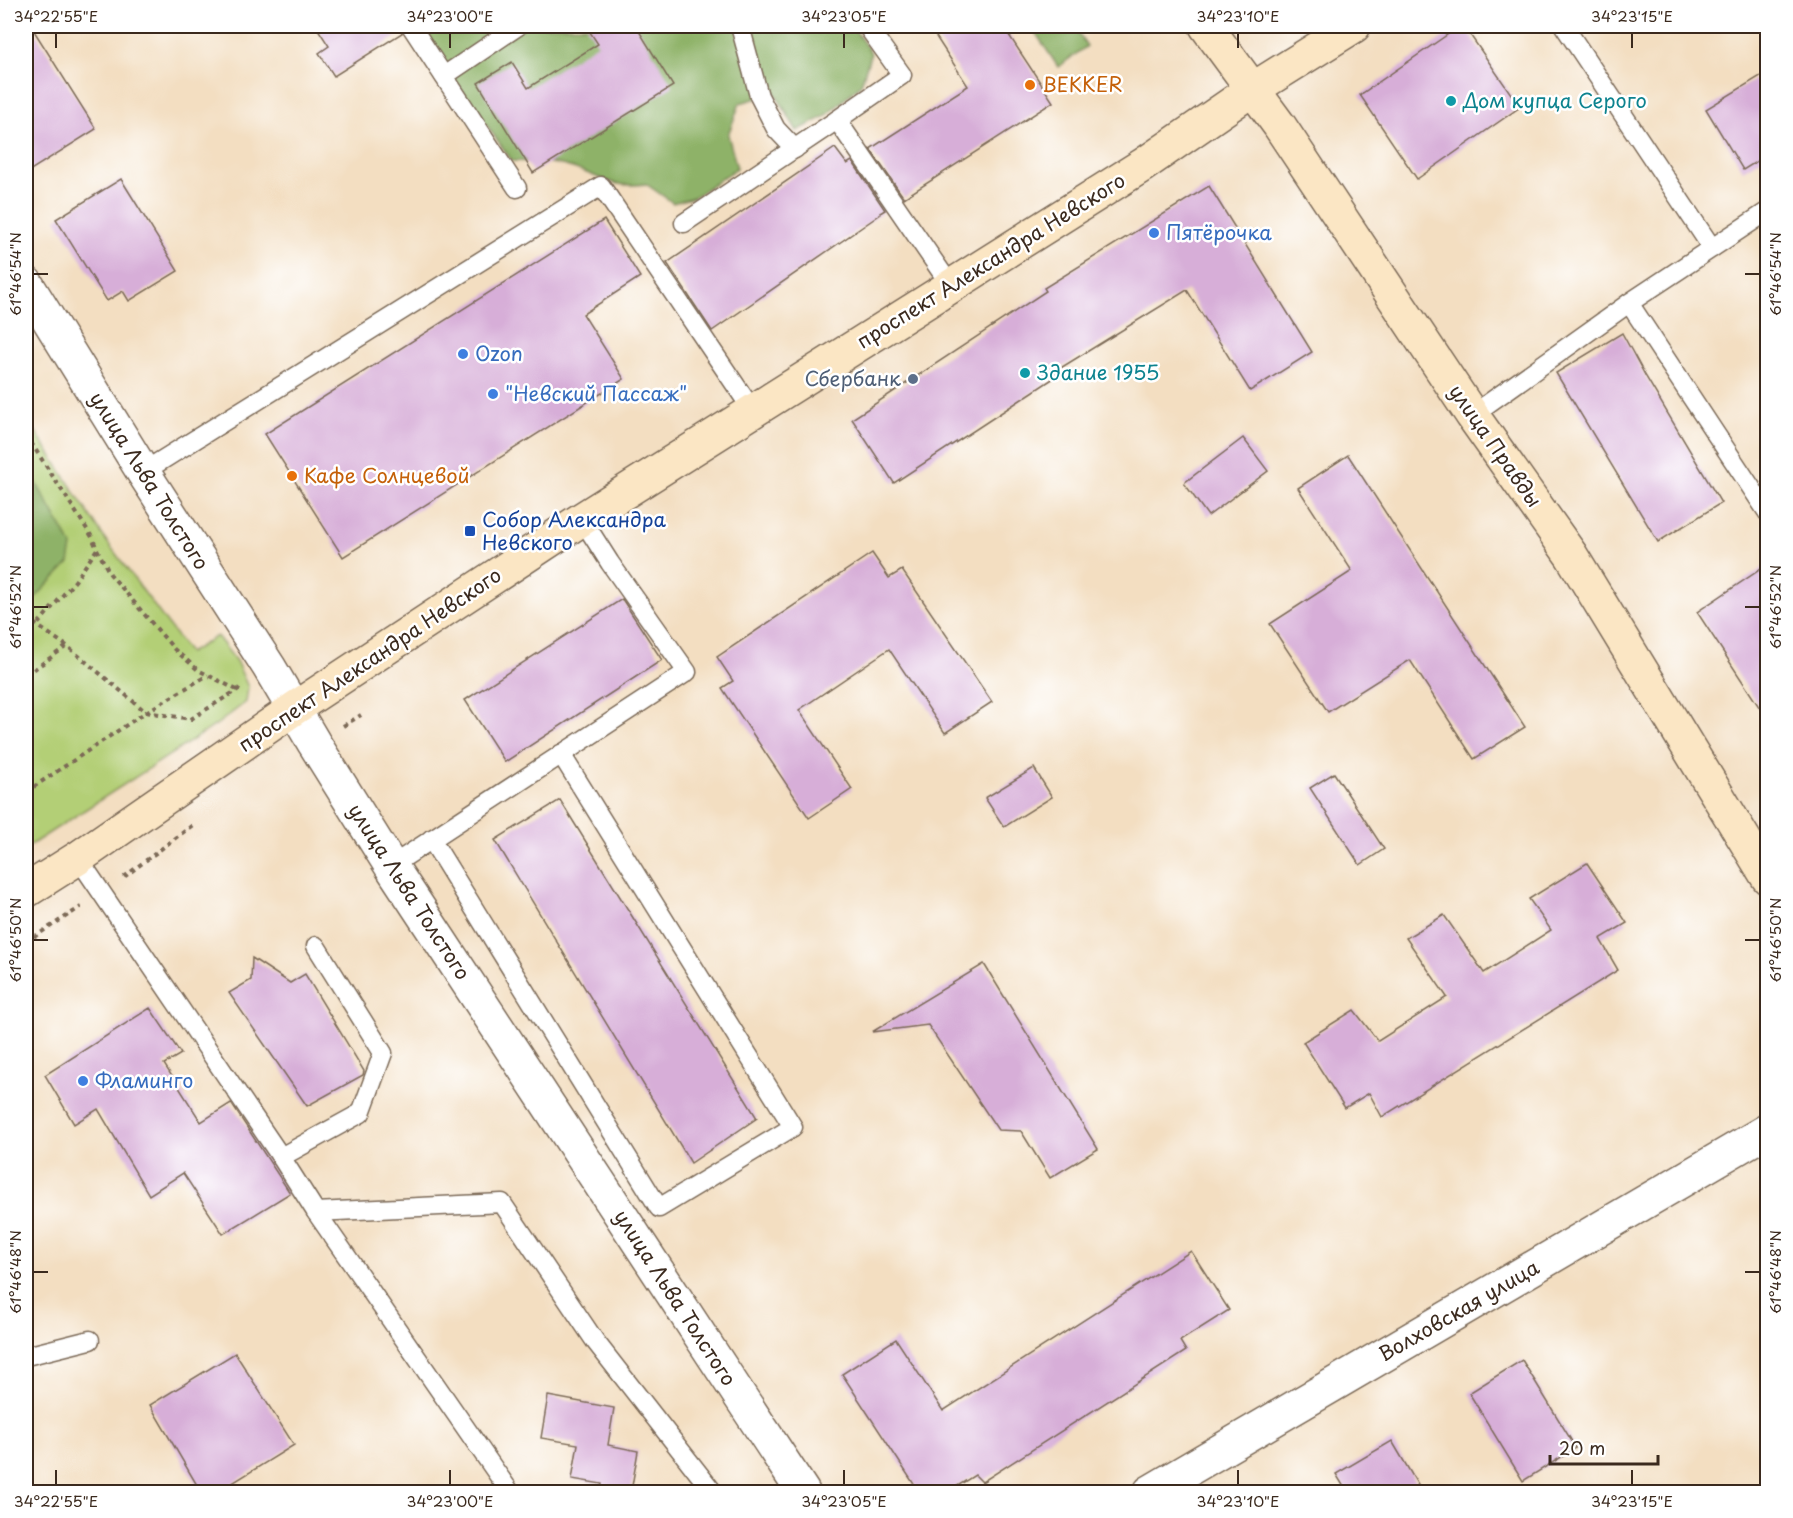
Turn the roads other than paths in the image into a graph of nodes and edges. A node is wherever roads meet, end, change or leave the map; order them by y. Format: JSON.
{"nodes":[{"id":1,"x":411,"y":26,"type":"edge"},
{"id":2,"x":518,"y":26,"type":"edge"},
{"id":3,"x":740,"y":26,"type":"edge"},
{"id":4,"x":867,"y":26,"type":"edge"},
{"id":5,"x":1206,"y":26,"type":"edge"},
{"id":6,"x":1354,"y":26,"type":"edge"},
{"id":7,"x":1564,"y":26,"type":"edge"},
{"id":8,"x":444,"y":76,"type":"junction"},
{"id":9,"x":1253,"y":89,"type":"junction"},
{"id":10,"x":837,"y":120,"type":"junction"},
{"id":11,"x":795,"y":149,"type":"junction"},
{"id":12,"x":517,"y":188,"type":"dead end"},
{"id":13,"x":1767,"y":212,"type":"edge"},
{"id":14,"x":684,"y":224,"type":"dead end"},
{"id":15,"x":1712,"y":248,"type":"junction"},
{"id":16,"x":26,"y":283,"type":"edge"},
{"id":17,"x":951,"y":286,"type":"junction"},
{"id":18,"x":1629,"y":303,"type":"junction"},
{"id":19,"x":753,"y":411,"type":"junction"},
{"id":20,"x":1472,"y":415,"type":"junction"},
{"id":21,"x":143,"y":472,"type":"junction"},
{"id":22,"x":1767,"y":513,"type":"edge"},
{"id":23,"x":582,"y":519,"type":"junction"},
{"id":24,"x":295,"y":708,"type":"junction"},
{"id":25,"x":561,"y":754,"type":"junction"},
{"id":26,"x":431,"y":839,"type":"junction"},
{"id":27,"x":78,"y":858,"type":"junction"},
{"id":28,"x":391,"y":866,"type":"junction"},
{"id":29,"x":1765,"y":869,"type":"edge"},
{"id":30,"x":26,"y":891,"type":"edge"},
{"id":31,"x":316,"y":946,"type":"dead end"},
{"id":32,"x":1767,"y":1130,"type":"edge"},
{"id":33,"x":281,"y":1157,"type":"junction"},
{"id":34,"x":316,"y":1212,"type":"junction"},
{"id":35,"x":90,"y":1340,"type":"dead end"},
{"id":36,"x":26,"y":1356,"type":"edge"},
{"id":37,"x":510,"y":1492,"type":"edge"},
{"id":38,"x":713,"y":1492,"type":"edge"},
{"id":39,"x":804,"y":1492,"type":"edge"},
{"id":40,"x":1149,"y":1492,"type":"edge"}],
"edges":[{"from":1,"to":8,"type":"lane"},
{"from":2,"to":8,"type":"lane"},
{"from":3,"to":11,"type":"lane"},
{"from":4,"to":10,"type":"lane"},
{"from":5,"to":9,"type":"main road","name":"улица Правды"},
{"from":6,"to":9,"type":"main road","name":"проспект Александра Невского"},
{"from":7,"to":15,"type":"lane"},
{"from":8,"to":12,"type":"lane"},
{"from":9,"to":17,"type":"main road","name":"проспект Александра Невского"},
{"from":9,"to":20,"type":"main road","name":"улица Правды"},
{"from":10,"to":11,"type":"lane"},
{"from":10,"to":17,"type":"lane"},
{"from":11,"to":14,"type":"lane"},
{"from":13,"to":15,"type":"lane"},
{"from":15,"to":18,"type":"lane"},
{"from":16,"to":21,"type":"street","name":"улица Льва Толстого"},
{"from":17,"to":19,"type":"main road","name":"проспект Александра Невского"},
{"from":18,"to":20,"type":"lane"},
{"from":18,"to":22,"type":"lane"},
{"from":19,"to":21,"type":"lane"},
{"from":19,"to":23,"type":"main road","name":"проспект Александра Невского"},
{"from":20,"to":29,"type":"main road","name":"улица Правды"},
{"from":21,"to":24,"type":"street","name":"улица Льва Толстого"},
{"from":23,"to":24,"type":"main road","name":"проспект Александра Невского"},
{"from":23,"to":25,"type":"lane"},
{"from":24,"to":27,"type":"main road","name":"проспект Александра Невского"},
{"from":24,"to":28,"type":"street","name":"улица Льва Толстого"},
{"from":25,"to":26,"type":"lane"},
{"from":25,"to":26,"type":"lane"},
{"from":26,"to":28,"type":"lane"},
{"from":27,"to":30,"type":"main road","name":"проспект Александра Невского"},
{"from":27,"to":33,"type":"lane"},
{"from":28,"to":39,"type":"street","name":"улица Льва Толстого"},
{"from":31,"to":33,"type":"lane"},
{"from":32,"to":40,"type":"street","name":"Волховская улица"},
{"from":33,"to":34,"type":"lane"},
{"from":34,"to":37,"type":"lane"},
{"from":34,"to":38,"type":"lane"},
{"from":35,"to":36,"type":"lane"}]}
